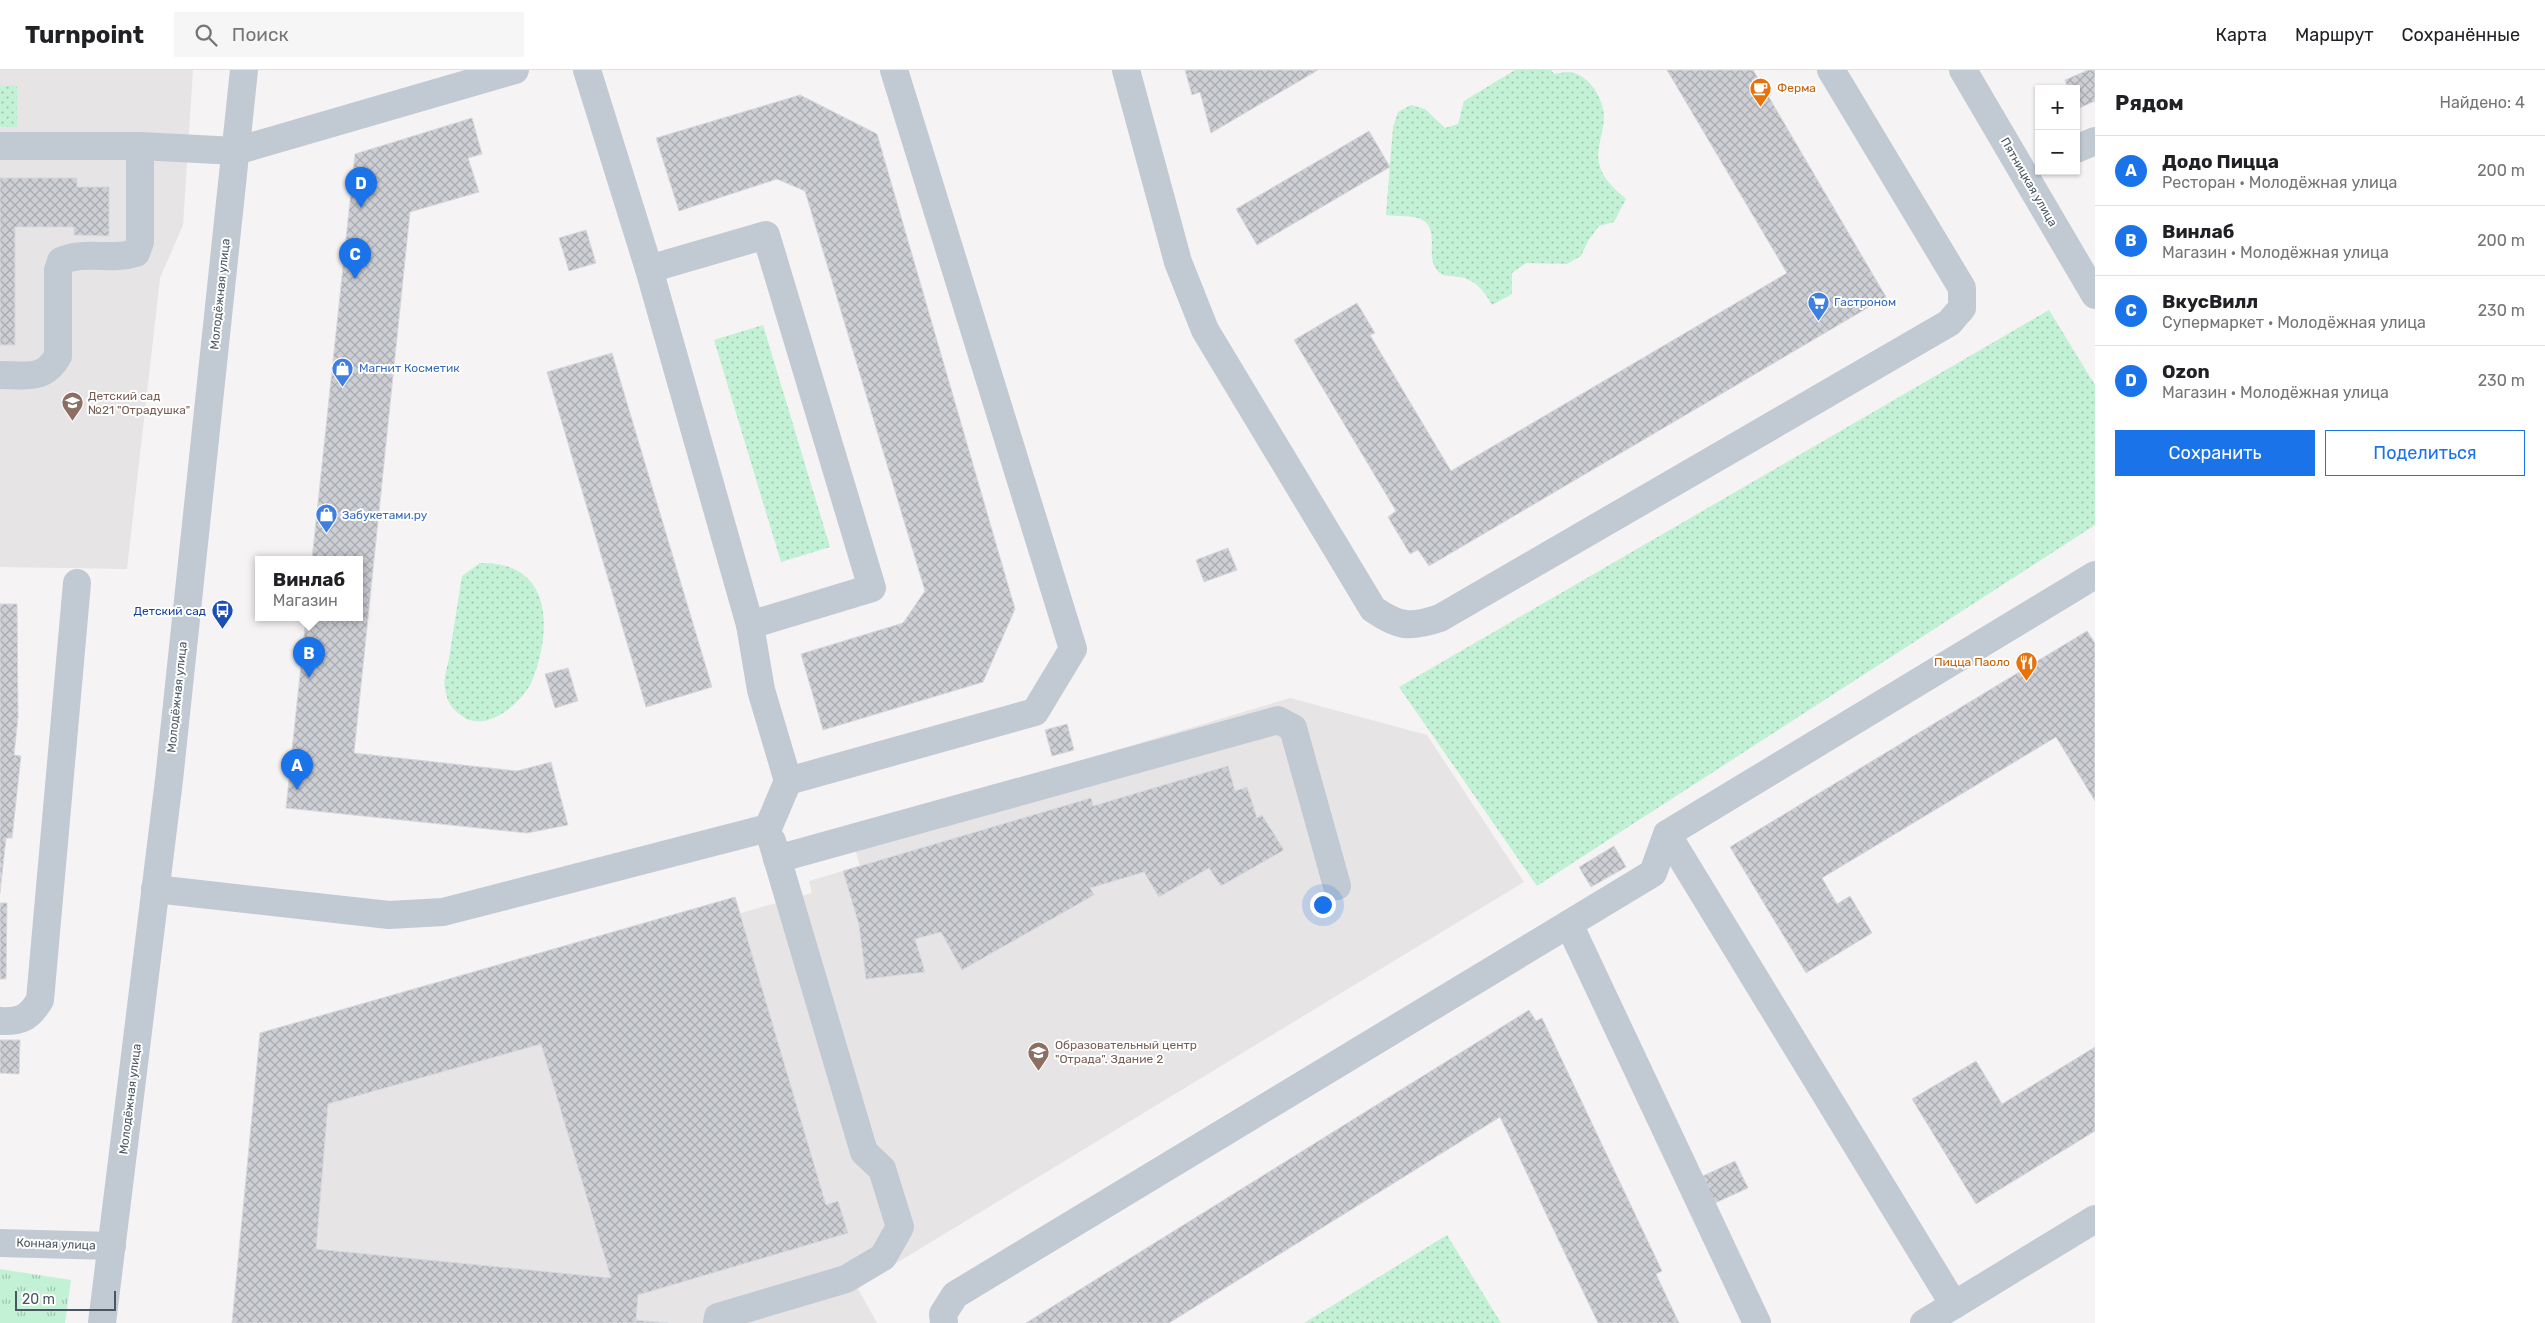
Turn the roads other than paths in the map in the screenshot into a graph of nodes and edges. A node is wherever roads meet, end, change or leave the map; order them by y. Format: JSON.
{"nodes":[{"id":1,"x":244,"y":70,"type":"edge"},
{"id":2,"x":515,"y":70,"type":"edge"},
{"id":3,"x":587,"y":70,"type":"edge"},
{"id":4,"x":894,"y":70,"type":"edge"},
{"id":5,"x":1126,"y":70,"type":"edge"},
{"id":6,"x":1831,"y":70,"type":"edge"},
{"id":7,"x":1963,"y":70,"type":"edge"},
{"id":8,"x":2095,"y":141,"type":"edge"},
{"id":9,"x":0,"y":146,"type":"edge"},
{"id":10,"x":140,"y":146,"type":"junction"},
{"id":11,"x":2080,"y":147,"type":"edge"},
{"id":12,"x":236,"y":151,"type":"junction"},
{"id":13,"x":2031,"y":169,"type":"edge"},
{"id":14,"x":649,"y":269,"type":"junction"},
{"id":15,"x":2095,"y":295,"type":"edge"},
{"id":16,"x":0,"y":375,"type":"edge"},
{"id":17,"x":2095,"y":575,"type":"edge"},
{"id":18,"x":77,"y":583,"type":"dead end"},
{"id":19,"x":750,"y":624,"type":"junction"},
{"id":20,"x":788,"y":781,"type":"junction"},
{"id":21,"x":768,"y":828,"type":"junction"},
{"id":22,"x":1667,"y":834,"type":"junction"},
{"id":23,"x":777,"y":859,"type":"junction"},
{"id":24,"x":1337,"y":886,"type":"dead end"},
{"id":25,"x":156,"y":889,"type":"junction"},
{"id":26,"x":1568,"y":924,"type":"junction"},
{"id":27,"x":0,"y":1021,"type":"edge"},
{"id":28,"x":2095,"y":1219,"type":"edge"},
{"id":29,"x":0,"y":1243,"type":"edge"},
{"id":30,"x":112,"y":1246,"type":"junction"},
{"id":31,"x":1954,"y":1305,"type":"junction"},
{"id":32,"x":102,"y":1323,"type":"edge"},
{"id":33,"x":717,"y":1323,"type":"edge"},
{"id":34,"x":944,"y":1323,"type":"edge"},
{"id":35,"x":1757,"y":1323,"type":"edge"},
{"id":36,"x":1924,"y":1323,"type":"edge"}],
"edges":[{"from":1,"to":12,"type":"street","name":"Молодёжная улица"},
{"from":2,"to":12,"type":"street"},
{"from":3,"to":14,"type":"street"},
{"from":4,"to":20,"type":"street"},
{"from":5,"to":6,"type":"street"},
{"from":7,"to":13,"type":"street","name":"Пятницкая улица"},
{"from":8,"to":11,"type":"street"},
{"from":9,"to":10,"type":"street"},
{"from":10,"to":12,"type":"street"},
{"from":10,"to":16,"type":"street"},
{"from":12,"to":25,"type":"street","name":"Молодёжная улица"},
{"from":13,"to":15,"type":"street","name":"Пятницкая улица"},
{"from":14,"to":19,"type":"street"},
{"from":14,"to":19,"type":"street"},
{"from":17,"to":22,"type":"street"},
{"from":18,"to":27,"type":"street"},
{"from":19,"to":20,"type":"street"},
{"from":20,"to":21,"type":"street"},
{"from":21,"to":23,"type":"street"},
{"from":21,"to":25,"type":"street"},
{"from":22,"to":26,"type":"street"},
{"from":22,"to":31,"type":"street"},
{"from":23,"to":24,"type":"street"},
{"from":23,"to":33,"type":"street"},
{"from":25,"to":30,"type":"street","name":"Молодёжная улица"},
{"from":26,"to":34,"type":"street"},
{"from":26,"to":35,"type":"street"},
{"from":28,"to":31,"type":"street"},
{"from":29,"to":30,"type":"street","name":"Конная улица"},
{"from":30,"to":32,"type":"street","name":"Молодёжная улица"},
{"from":31,"to":36,"type":"street"}]}
